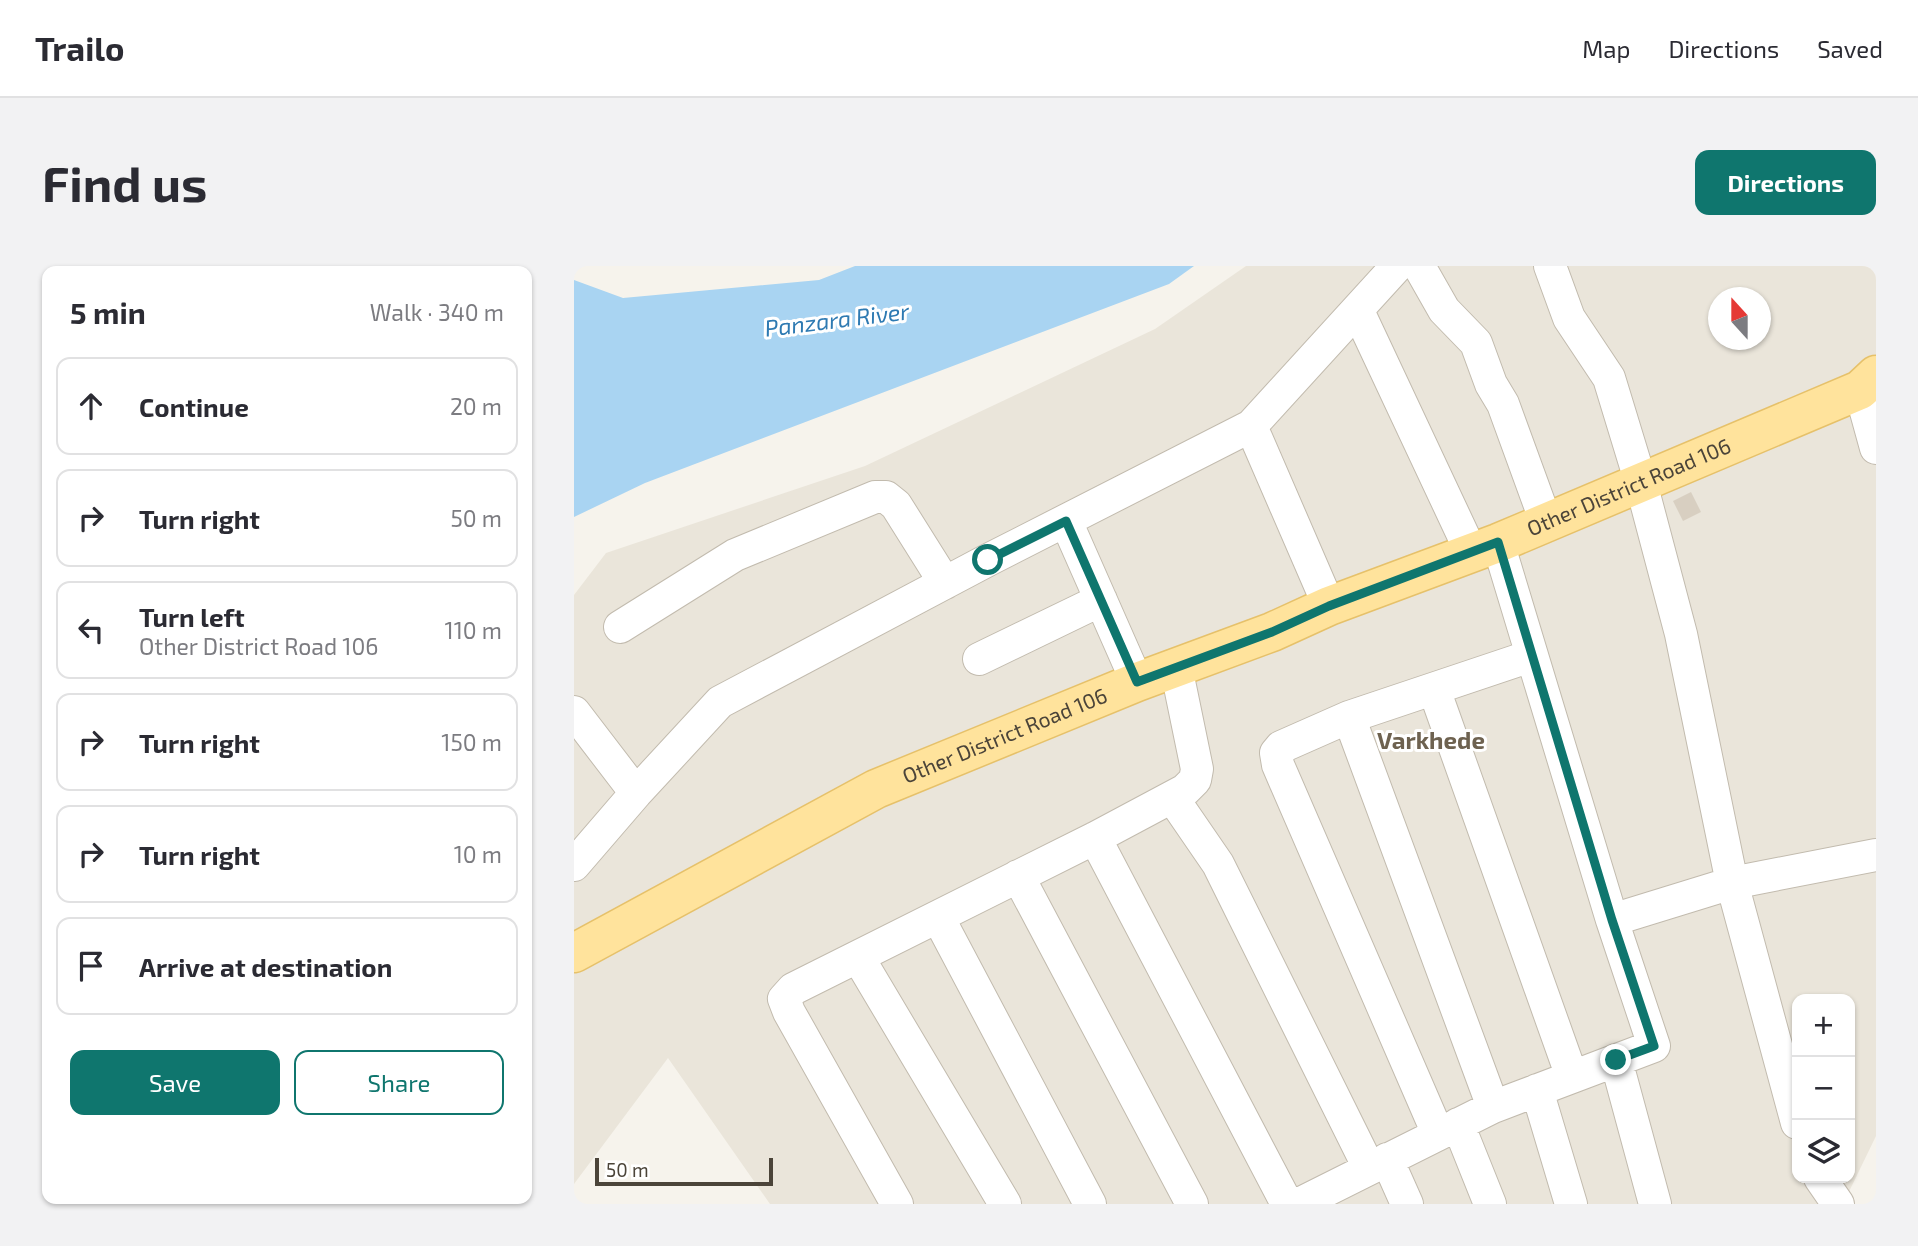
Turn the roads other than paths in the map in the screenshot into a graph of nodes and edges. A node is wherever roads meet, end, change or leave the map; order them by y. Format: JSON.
{"nodes":[{"id":1,"x":1397,"y":266,"type":"edge"},
{"id":2,"x":1419,"y":266,"type":"edge"},
{"id":3,"x":1550,"y":266,"type":"edge"},
{"id":4,"x":1358,"y":311,"type":"junction"},
{"id":5,"x":1868,"y":382,"type":"edge"},
{"id":6,"x":1251,"y":426,"type":"junction"},
{"id":7,"x":1876,"y":448,"type":"edge"},
{"id":8,"x":1641,"y":483,"type":"junction"},
{"id":9,"x":1066,"y":521,"type":"junction"},
{"id":10,"x":1546,"y":523,"type":"junction"},
{"id":11,"x":1485,"y":547,"type":"junction"},
{"id":12,"x":945,"y":583,"type":"junction"},
{"id":13,"x":1101,"y":600,"type":"junction"},
{"id":14,"x":1329,"y":606,"type":"junction"},
{"id":15,"x":620,"y":627,"type":"dead end"},
{"id":16,"x":1531,"y":656,"type":"junction"},
{"id":17,"x":979,"y":659,"type":"dead end"},
{"id":18,"x":1176,"y":667,"type":"junction"},
{"id":19,"x":1137,"y":682,"type":"junction"},
{"id":20,"x":1434,"y":688,"type":"junction"},
{"id":21,"x":574,"y":712,"type":"edge"},
{"id":22,"x":1349,"y":717,"type":"junction"},
{"id":23,"x":636,"y":793,"type":"junction"},
{"id":24,"x":1172,"y":797,"type":"junction"},
{"id":25,"x":1095,"y":838,"type":"junction"},
{"id":26,"x":1876,"y":855,"type":"edge"},
{"id":27,"x":574,"y":865,"type":"edge"},
{"id":28,"x":1018,"y":876,"type":"junction"},
{"id":29,"x":1732,"y":883,"type":"junction"},
{"id":30,"x":938,"y":917,"type":"junction"},
{"id":31,"x":1612,"y":920,"type":"junction"},
{"id":32,"x":574,"y":953,"type":"edge"},
{"id":33,"x":858,"y":957,"type":"junction"},
{"id":34,"x":1616,"y":1060,"type":"junction"},
{"id":35,"x":1572,"y":1077,"type":"junction"},
{"id":36,"x":1537,"y":1090,"type":"junction"},
{"id":37,"x":1493,"y":1107,"type":"junction"},
{"id":38,"x":1796,"y":1120,"type":"edge"},
{"id":39,"x":1448,"y":1129,"type":"junction"},
{"id":40,"x":1378,"y":1164,"type":"junction"},
{"id":41,"x":1823,"y":1183,"type":"edge"},
{"id":42,"x":897,"y":1204,"type":"edge"},
{"id":43,"x":1005,"y":1204,"type":"edge"},
{"id":44,"x":1090,"y":1204,"type":"edge"},
{"id":45,"x":1192,"y":1204,"type":"edge"},
{"id":46,"x":1287,"y":1204,"type":"edge"},
{"id":47,"x":1298,"y":1204,"type":"edge"},
{"id":48,"x":1407,"y":1204,"type":"edge"},
{"id":49,"x":1490,"y":1204,"type":"edge"},
{"id":50,"x":1571,"y":1204,"type":"edge"},
{"id":51,"x":1655,"y":1204,"type":"edge"},
{"id":52,"x":1838,"y":1204,"type":"edge"}],
"edges":[{"from":1,"to":4,"type":"street"},
{"from":2,"to":10,"type":"street"},
{"from":3,"to":8,"type":"street"},
{"from":4,"to":6,"type":"street"},
{"from":4,"to":11,"type":"street"},
{"from":5,"to":7,"type":"street"},
{"from":5,"to":8,"type":"main road","name":"Other District Road 106"},
{"from":6,"to":9,"type":"street"},
{"from":6,"to":14,"type":"street"},
{"from":8,"to":10,"type":"main road","name":"Other District Road 106"},
{"from":8,"to":29,"type":"street"},
{"from":9,"to":12,"type":"street"},
{"from":9,"to":13,"type":"street"},
{"from":10,"to":11,"type":"main road","name":"Other District Road 106"},
{"from":11,"to":14,"type":"main road","name":"Other District Road 106"},
{"from":11,"to":16,"type":"street"},
{"from":12,"to":15,"type":"street"},
{"from":12,"to":23,"type":"street"},
{"from":13,"to":17,"type":"street"},
{"from":13,"to":19,"type":"street"},
{"from":14,"to":18,"type":"main road","name":"Other District Road 106"},
{"from":16,"to":20,"type":"street"},
{"from":16,"to":31,"type":"street"},
{"from":18,"to":19,"type":"main road","name":"Other District Road 106"},
{"from":18,"to":24,"type":"street"},
{"from":19,"to":32,"type":"main road","name":"Other District Road 106"},
{"from":20,"to":22,"type":"street"},
{"from":20,"to":35,"type":"street"},
{"from":21,"to":23,"type":"street"},
{"from":22,"to":37,"type":"street"},
{"from":22,"to":39,"type":"street"},
{"from":23,"to":27,"type":"street"},
{"from":24,"to":25,"type":"street"},
{"from":24,"to":40,"type":"street"},
{"from":25,"to":28,"type":"street"},
{"from":25,"to":46,"type":"street"},
{"from":26,"to":29,"type":"street"},
{"from":28,"to":30,"type":"street"},
{"from":28,"to":45,"type":"street"},
{"from":29,"to":31,"type":"street"},
{"from":29,"to":38,"type":"street"},
{"from":30,"to":33,"type":"street"},
{"from":30,"to":44,"type":"street"},
{"from":31,"to":34,"type":"street"},
{"from":33,"to":42,"type":"street"},
{"from":33,"to":43,"type":"street"},
{"from":34,"to":35,"type":"street"},
{"from":34,"to":51,"type":"street"},
{"from":35,"to":36,"type":"street"},
{"from":36,"to":37,"type":"street"},
{"from":36,"to":50,"type":"street"},
{"from":37,"to":39,"type":"street"},
{"from":39,"to":40,"type":"street"},
{"from":39,"to":49,"type":"street"},
{"from":40,"to":47,"type":"street"},
{"from":40,"to":48,"type":"street"},
{"from":41,"to":52,"type":"street"}]}
